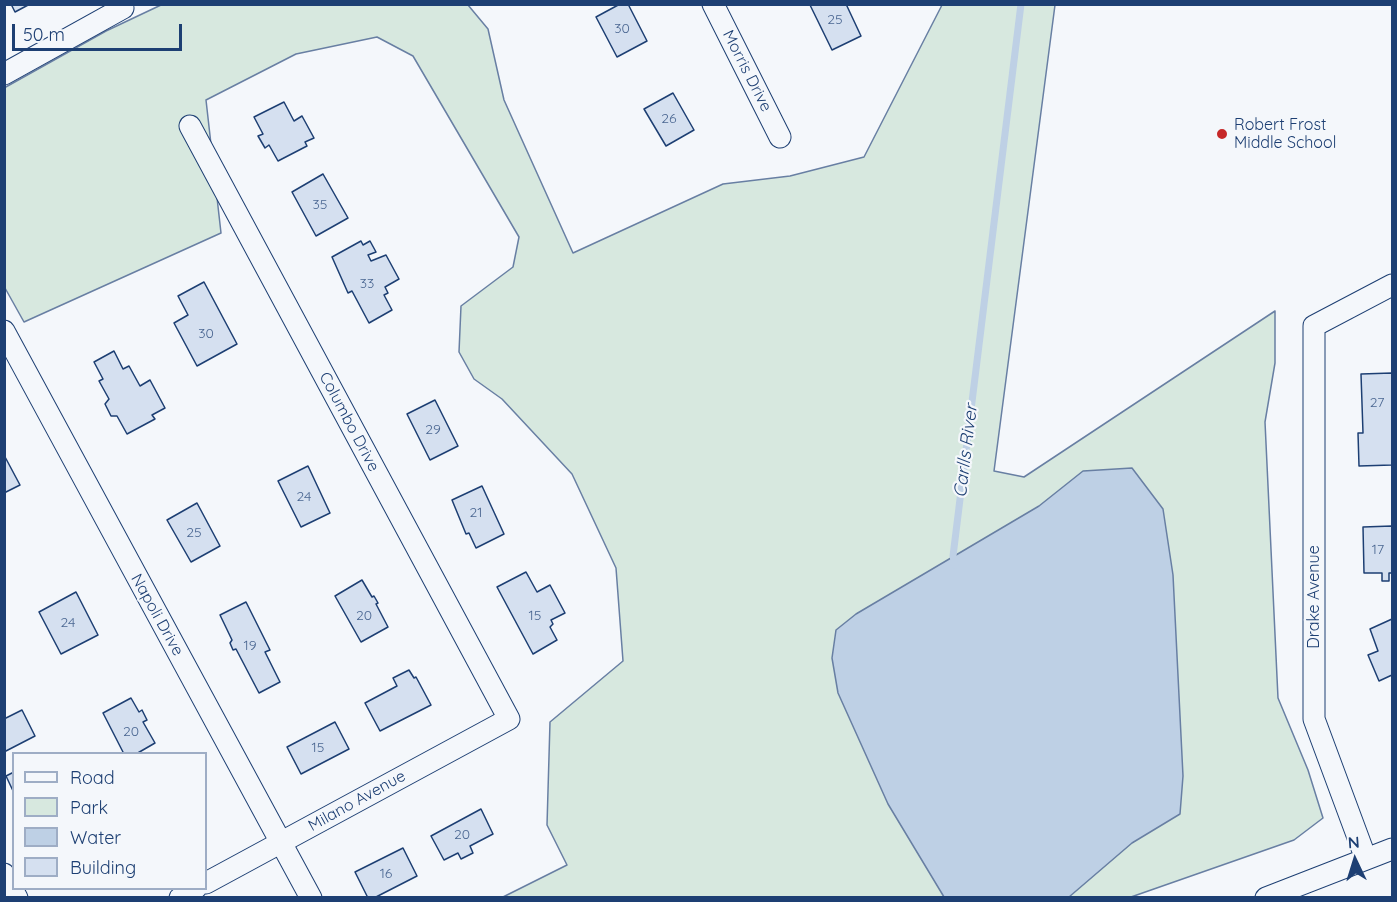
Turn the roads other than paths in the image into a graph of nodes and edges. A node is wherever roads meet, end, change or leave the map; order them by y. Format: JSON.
{"nodes":[{"id":1,"x":713,"y":4,"type":"edge"},
{"id":2,"x":122,"y":6,"type":"edge"},
{"id":3,"x":4,"y":74,"type":"edge"},
{"id":4,"x":190,"y":126,"type":"dead end"},
{"id":5,"x":780,"y":137,"type":"dead end"},
{"id":6,"x":1392,"y":285,"type":"edge"},
{"id":7,"x":4,"y":332,"type":"edge"},
{"id":8,"x":509,"y":719,"type":"joint"},
{"id":9,"x":282,"y":842,"type":"junction"},
{"id":10,"x":1392,"y":849,"type":"edge"},
{"id":11,"x":1366,"y":859,"type":"junction"},
{"id":12,"x":4,"y":874,"type":"edge"},
{"id":13,"x":207,"y":883,"type":"edge"},
{"id":14,"x":12,"y":888,"type":"edge"},
{"id":15,"x":311,"y":897,"type":"edge"},
{"id":16,"x":1266,"y":897,"type":"edge"}],
"edges":[{"from":1,"to":5,"type":"street","name":"Morris Drive"},
{"from":2,"to":3,"type":"street"},
{"from":4,"to":8,"type":"street","name":"Columbo Drive"},
{"from":6,"to":11,"type":"street","name":"Drake Avenue"},
{"from":7,"to":9,"type":"street","name":"Napoli Drive"},
{"from":8,"to":9,"type":"street","name":"Milano Avenue"},
{"from":9,"to":13,"type":"street","name":"Milano Avenue"},
{"from":9,"to":15,"type":"street","name":"Napoli Drive"},
{"from":10,"to":11,"type":"street"},
{"from":11,"to":16,"type":"street"},
{"from":12,"to":14,"type":"street"}]}
